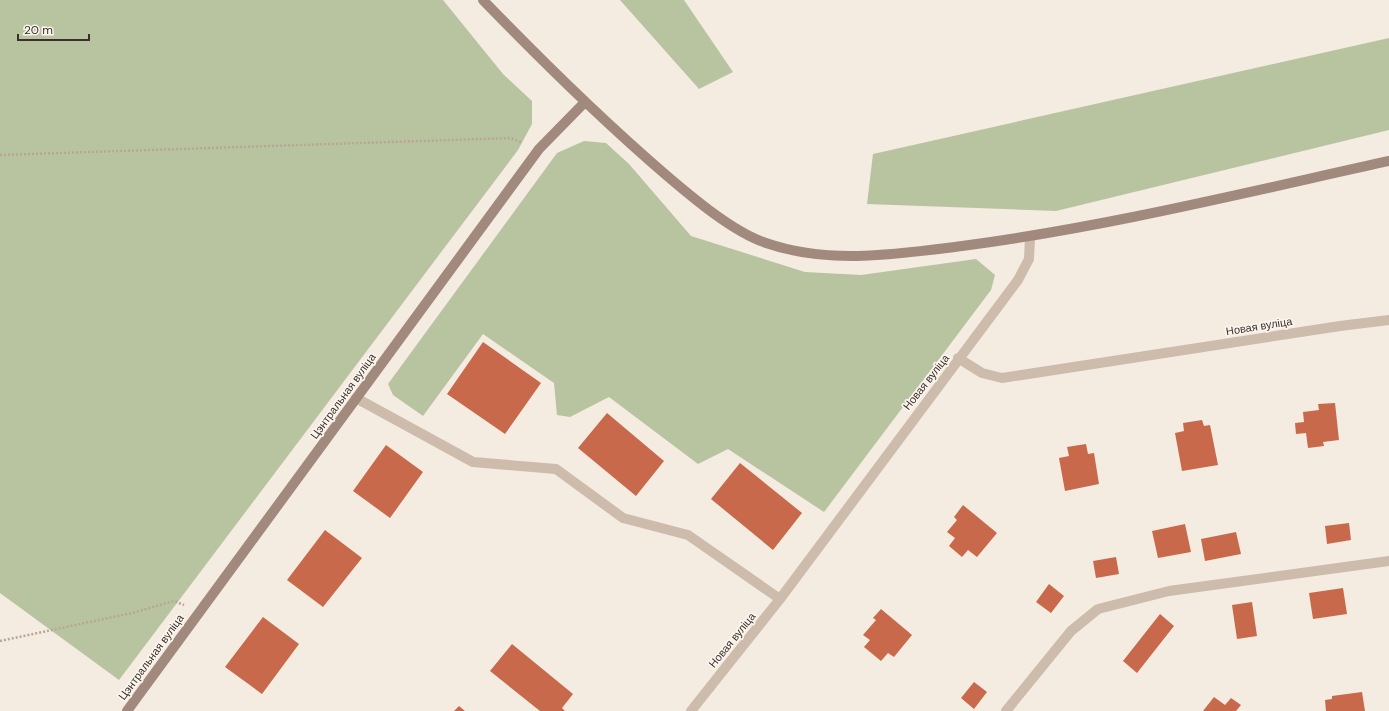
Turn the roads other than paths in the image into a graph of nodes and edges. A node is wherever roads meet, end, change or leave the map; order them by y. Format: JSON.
{"nodes":[{"id":1,"x":483,"y":0,"type":"edge"},
{"id":2,"x":585,"y":102,"type":"junction"},
{"id":3,"x":1389,"y":161,"type":"edge"},
{"id":4,"x":1030,"y":237,"type":"junction"},
{"id":5,"x":1389,"y":320,"type":"edge"},
{"id":6,"x":958,"y":358,"type":"junction"},
{"id":7,"x":356,"y":398,"type":"junction"},
{"id":8,"x":1389,"y":561,"type":"edge"},
{"id":9,"x":780,"y":599,"type":"junction"},
{"id":10,"x":127,"y":711,"type":"edge"},
{"id":11,"x":691,"y":711,"type":"edge"},
{"id":12,"x":1006,"y":711,"type":"edge"}],
"edges":[{"from":1,"to":2,"type":"street"},
{"from":2,"to":4,"type":"street"},
{"from":2,"to":7,"type":"street","name":"Цэнтральная вуліца"},
{"from":3,"to":4,"type":"street"},
{"from":4,"to":6,"type":"street"},
{"from":5,"to":6,"type":"street","name":"Новая вуліца"},
{"from":6,"to":9,"type":"street","name":"Новая вуліца"},
{"from":7,"to":9,"type":"street"},
{"from":7,"to":10,"type":"street","name":"Цэнтральная вуліца"},
{"from":8,"to":12,"type":"street"},
{"from":9,"to":11,"type":"street","name":"Новая вуліца"}]}
